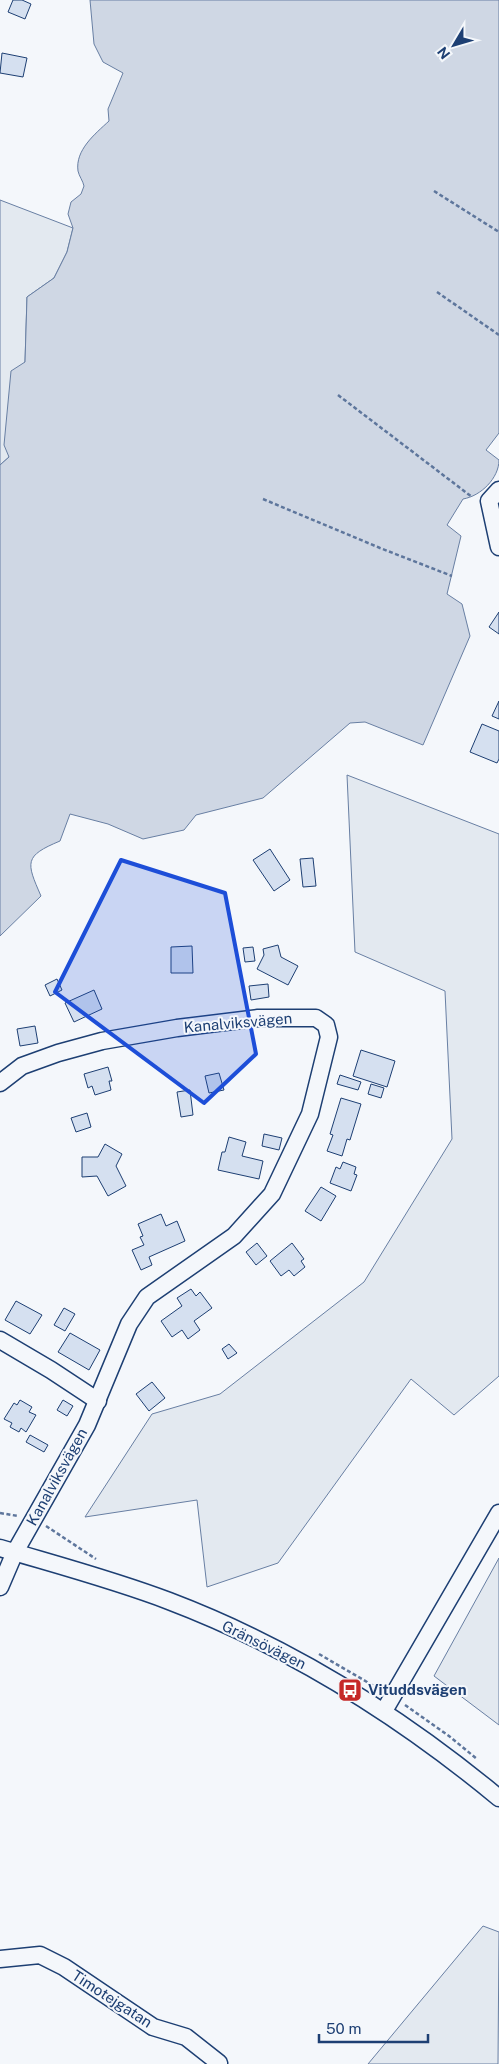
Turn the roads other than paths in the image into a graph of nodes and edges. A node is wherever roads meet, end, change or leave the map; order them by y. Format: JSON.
{"nodes":[{"id":1,"x":499,"y":490,"type":"edge"},
{"id":2,"x":499,"y":547,"type":"edge"},
{"id":3,"x":0,"y":1083,"type":"edge"},
{"id":4,"x":0,"y":1340,"type":"edge"},
{"id":5,"x":98,"y":1400,"type":"junction"},
{"id":6,"x":499,"y":1513,"type":"edge"},
{"id":7,"x":8,"y":1550,"type":"edge"},
{"id":8,"x":0,"y":1587,"type":"edge"},
{"id":9,"x":384,"y":1711,"type":"junction"},
{"id":10,"x":499,"y":1798,"type":"edge"},
{"id":11,"x":0,"y":1959,"type":"edge"},
{"id":12,"x":218,"y":2063,"type":"edge"}],
"edges":[{"from":1,"to":2,"type":"street"},
{"from":3,"to":5,"type":"street","name":"Kanalviksvägen"},
{"from":4,"to":5,"type":"street"},
{"from":5,"to":7,"type":"street","name":"Kanalviksvägen"},
{"from":6,"to":9,"type":"street"},
{"from":7,"to":8,"type":"street","name":"Kanalviksvägen"},
{"from":7,"to":9,"type":"street","name":"Gränsövägen"},
{"from":9,"to":10,"type":"street","name":"Gränsövägen"},
{"from":11,"to":12,"type":"street","name":"Timotejgatan"}]}
